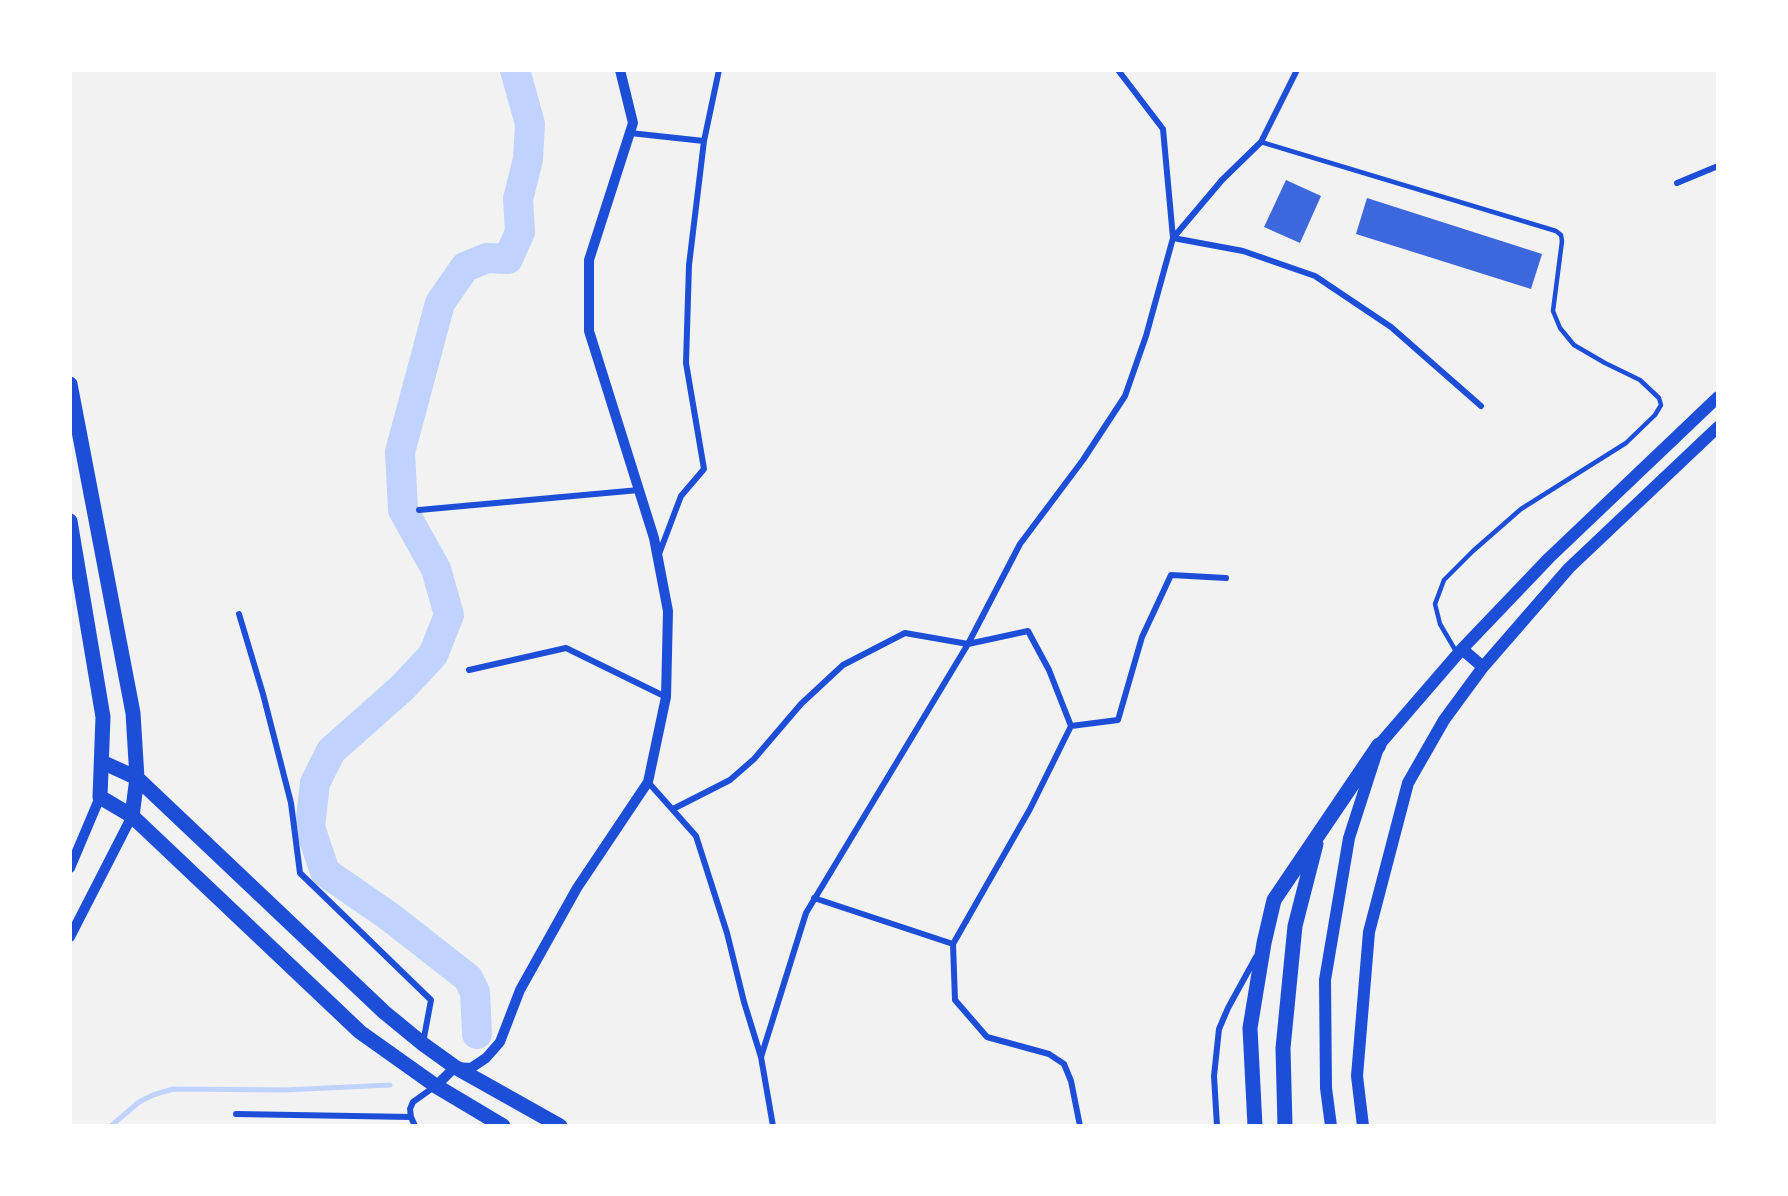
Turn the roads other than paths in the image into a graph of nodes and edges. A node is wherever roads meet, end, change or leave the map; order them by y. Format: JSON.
{"nodes":[{"id":1,"x":620,"y":70,"type":"edge"},
{"id":2,"x":719,"y":70,"type":"edge"},
{"id":3,"x":1118,"y":70,"type":"edge"},
{"id":4,"x":1297,"y":70,"type":"edge"},
{"id":5,"x":630,"y":133,"type":"junction"},
{"id":6,"x":704,"y":141,"type":"junction"},
{"id":7,"x":1261,"y":142,"type":"junction"},
{"id":8,"x":1718,"y":166,"type":"edge"},
{"id":9,"x":1677,"y":183,"type":"dead end"},
{"id":10,"x":1173,"y":238,"type":"junction"},
{"id":11,"x":70,"y":384,"type":"edge"},
{"id":12,"x":1718,"y":397,"type":"edge"},
{"id":13,"x":1481,"y":406,"type":"dead end"},
{"id":14,"x":1718,"y":427,"type":"edge"},
{"id":15,"x":639,"y":490,"type":"junction"},
{"id":16,"x":418,"y":510,"type":"dead end"},
{"id":17,"x":70,"y":521,"type":"edge"},
{"id":18,"x":657,"y":558,"type":"junction"},
{"id":19,"x":1226,"y":578,"type":"dead end"},
{"id":20,"x":238,"y":614,"type":"dead end"},
{"id":21,"x":968,"y":644,"type":"junction"},
{"id":22,"x":1460,"y":651,"type":"junction"},
{"id":23,"x":1484,"y":667,"type":"junction"},
{"id":24,"x":469,"y":670,"type":"dead end"},
{"id":25,"x":666,"y":697,"type":"junction"},
{"id":26,"x":1071,"y":726,"type":"junction"},
{"id":27,"x":1379,"y":745,"type":"junction"},
{"id":28,"x":102,"y":762,"type":"junction"},
{"id":29,"x":137,"y":778,"type":"junction"},
{"id":30,"x":648,"y":782,"type":"junction"},
{"id":31,"x":100,"y":797,"type":"junction"},
{"id":32,"x":673,"y":809,"type":"junction"},
{"id":33,"x":132,"y":816,"type":"junction"},
{"id":34,"x":1319,"y":832,"type":"junction"},
{"id":35,"x":70,"y":868,"type":"edge"},
{"id":36,"x":814,"y":898,"type":"junction"},
{"id":37,"x":70,"y":937,"type":"edge"},
{"id":38,"x":1264,"y":943,"type":"junction"},
{"id":39,"x":953,"y":944,"type":"junction"},
{"id":40,"x":423,"y":1044,"type":"junction"},
{"id":41,"x":761,"y":1056,"type":"junction"},
{"id":42,"x":455,"y":1067,"type":"junction"},
{"id":43,"x":436,"y":1086,"type":"junction"},
{"id":44,"x":236,"y":1114,"type":"dead end"},
{"id":45,"x":411,"y":1117,"type":"junction"},
{"id":46,"x":415,"y":1125,"type":"edge"},
{"id":47,"x":504,"y":1125,"type":"edge"},
{"id":48,"x":560,"y":1125,"type":"edge"},
{"id":49,"x":773,"y":1125,"type":"edge"},
{"id":50,"x":1080,"y":1125,"type":"edge"},
{"id":51,"x":1217,"y":1125,"type":"edge"},
{"id":52,"x":1255,"y":1125,"type":"edge"},
{"id":53,"x":1285,"y":1125,"type":"edge"},
{"id":54,"x":1331,"y":1125,"type":"edge"},
{"id":55,"x":1363,"y":1125,"type":"edge"}],
"edges":[{"from":1,"to":5,"type":"street"},
{"from":2,"to":6,"type":"street"},
{"from":3,"to":10,"type":"street"},
{"from":4,"to":7,"type":"street"},
{"from":5,"to":6,"type":"street"},
{"from":5,"to":15,"type":"street"},
{"from":6,"to":18,"type":"street"},
{"from":7,"to":10,"type":"street"},
{"from":7,"to":22,"type":"lane"},
{"from":8,"to":9,"type":"street"},
{"from":10,"to":13,"type":"street"},
{"from":10,"to":21,"type":"street"},
{"from":11,"to":29,"type":"main road"},
{"from":12,"to":22,"type":"main road"},
{"from":14,"to":23,"type":"main road"},
{"from":15,"to":16,"type":"street"},
{"from":15,"to":18,"type":"street"},
{"from":17,"to":28,"type":"main road"},
{"from":18,"to":25,"type":"street"},
{"from":19,"to":26,"type":"street"},
{"from":20,"to":40,"type":"street"},
{"from":21,"to":26,"type":"street"},
{"from":21,"to":32,"type":"street"},
{"from":21,"to":36,"type":"street"},
{"from":22,"to":23,"type":"main road"},
{"from":22,"to":27,"type":"main road"},
{"from":23,"to":55,"type":"main road"},
{"from":24,"to":25,"type":"street"},
{"from":25,"to":30,"type":"street"},
{"from":26,"to":39,"type":"street"},
{"from":27,"to":34,"type":"main road"},
{"from":27,"to":54,"type":"main road"},
{"from":28,"to":29,"type":"main road"},
{"from":28,"to":31,"type":"main road"},
{"from":29,"to":33,"type":"main road"},
{"from":29,"to":40,"type":"main road"},
{"from":30,"to":32,"type":"street"},
{"from":30,"to":42,"type":"street"},
{"from":31,"to":33,"type":"main road"},
{"from":31,"to":35,"type":"street"},
{"from":32,"to":41,"type":"street"},
{"from":33,"to":37,"type":"street"},
{"from":33,"to":43,"type":"main road"},
{"from":34,"to":38,"type":"main road"},
{"from":34,"to":53,"type":"main road"},
{"from":36,"to":39,"type":"street"},
{"from":36,"to":41,"type":"street"},
{"from":38,"to":51,"type":"street"},
{"from":38,"to":52,"type":"main road"},
{"from":39,"to":50,"type":"street"},
{"from":40,"to":42,"type":"main road"},
{"from":41,"to":49,"type":"street"},
{"from":42,"to":43,"type":"street"},
{"from":42,"to":48,"type":"main road"},
{"from":43,"to":45,"type":"street"},
{"from":43,"to":47,"type":"main road"},
{"from":44,"to":45,"type":"street"},
{"from":45,"to":46,"type":"street"}]}
